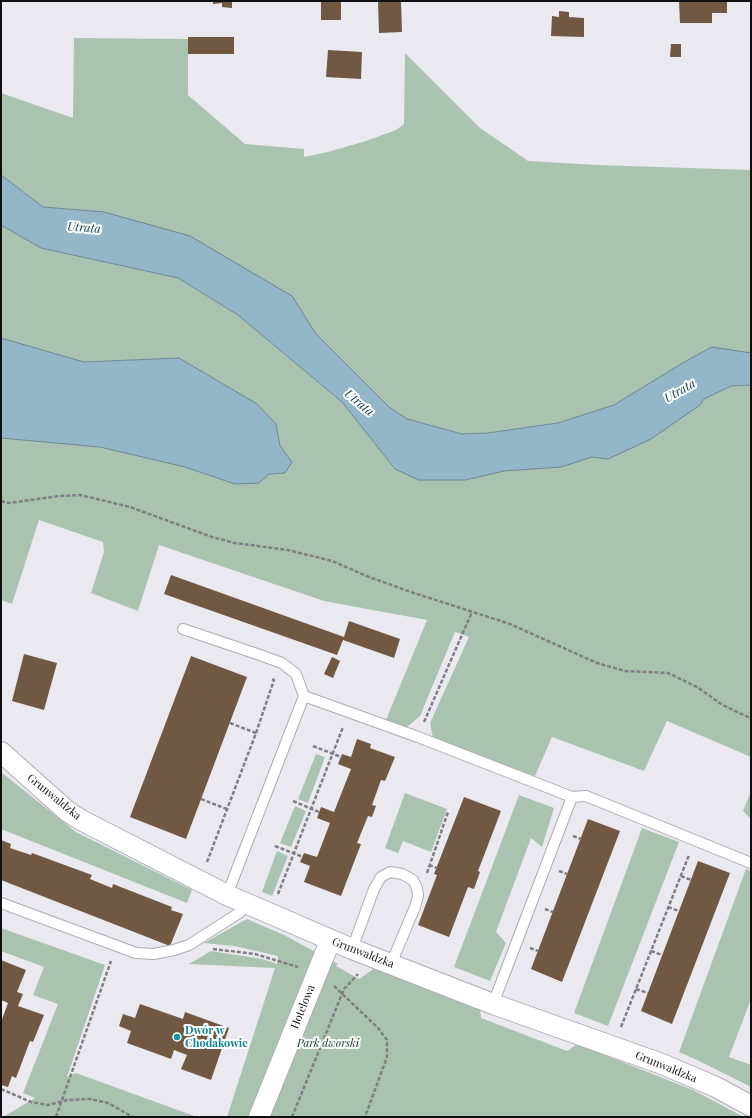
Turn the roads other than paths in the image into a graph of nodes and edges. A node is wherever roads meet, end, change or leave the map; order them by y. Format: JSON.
{"nodes":[{"id":1,"x":183,"y":629,"type":"dead end"},
{"id":2,"x":304,"y":696,"type":"junction"},
{"id":3,"x":1,"y":752,"type":"edge"},
{"id":4,"x":572,"y":797,"type":"junction"},
{"id":5,"x":751,"y":862,"type":"edge"},
{"id":6,"x":227,"y":895,"type":"junction"},
{"id":7,"x":1,"y":903,"type":"edge"},
{"id":8,"x":248,"y":904,"type":"junction"},
{"id":9,"x":330,"y":941,"type":"junction"},
{"id":10,"x":352,"y":949,"type":"junction"},
{"id":11,"x":391,"y":964,"type":"junction"},
{"id":12,"x":493,"y":1004,"type":"junction"},
{"id":13,"x":751,"y":1106,"type":"edge"},
{"id":14,"x":259,"y":1117,"type":"edge"}],
"edges":[{"from":1,"to":2,"type":"lane"},
{"from":2,"to":4,"type":"lane"},
{"from":2,"to":6,"type":"lane"},
{"from":3,"to":6,"type":"street","name":"Grunwaldzka"},
{"from":4,"to":5,"type":"lane"},
{"from":4,"to":12,"type":"lane"},
{"from":6,"to":8,"type":"street","name":"Grunwaldzka"},
{"from":7,"to":8,"type":"lane"},
{"from":8,"to":9,"type":"street","name":"Grunwaldzka"},
{"from":9,"to":10,"type":"street","name":"Grunwaldzka"},
{"from":9,"to":14,"type":"street","name":"Hotelowa"},
{"from":10,"to":11,"type":"street","name":"Grunwaldzka"},
{"from":10,"to":11,"type":"lane"},
{"from":11,"to":12,"type":"street","name":"Grunwaldzka"},
{"from":12,"to":13,"type":"street","name":"Grunwaldzka"}]}
